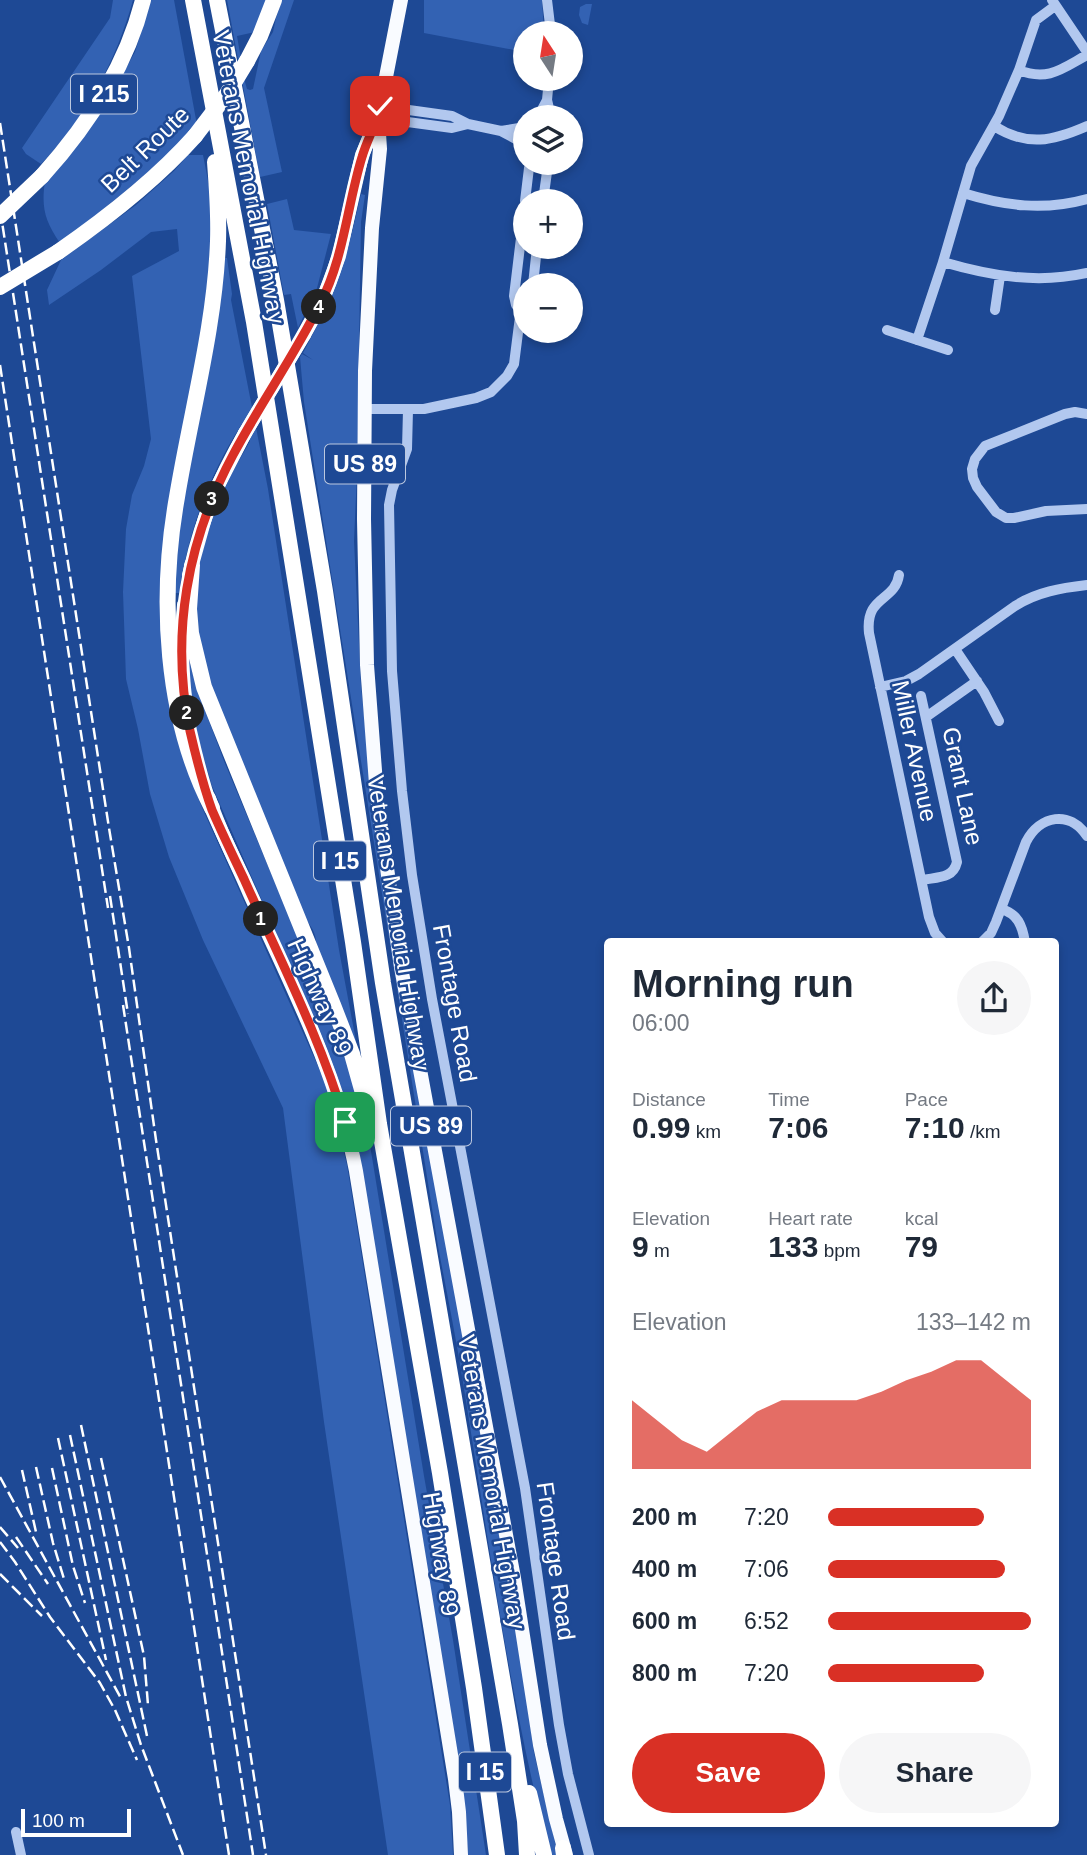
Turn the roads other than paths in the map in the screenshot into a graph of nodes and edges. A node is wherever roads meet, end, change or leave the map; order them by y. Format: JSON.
{"nodes":[{"id":1,"x":142,"y":0,"type":"edge"},
{"id":2,"x":193,"y":0,"type":"edge"},
{"id":3,"x":218,"y":0,"type":"edge"},
{"id":4,"x":274,"y":0,"type":"edge"},
{"id":5,"x":401,"y":0,"type":"edge"},
{"id":6,"x":547,"y":0,"type":"edge"},
{"id":7,"x":1053,"y":3,"type":"edge"},
{"id":8,"x":550,"y":21,"type":"edge"},
{"id":9,"x":200,"y":34,"type":"junction"},
{"id":10,"x":1087,"y":54,"type":"edge"},
{"id":11,"x":1020,"y":70,"type":"junction"},
{"id":12,"x":548,"y":91,"type":"edge"},
{"id":13,"x":547,"y":100,"type":"junction"},
{"id":14,"x":544,"y":105,"type":"edge"},
{"id":15,"x":548,"y":105,"type":"edge"},
{"id":16,"x":379,"y":112,"type":"junction"},
{"id":17,"x":994,"y":126,"type":"junction"},
{"id":18,"x":1087,"y":126,"type":"edge"},
{"id":19,"x":513,"y":129,"type":"edge"},
{"id":20,"x":501,"y":131,"type":"junction"},
{"id":21,"x":513,"y":138,"type":"edge"},
{"id":22,"x":963,"y":193,"type":"junction"},
{"id":23,"x":1087,"y":199,"type":"edge"},
{"id":24,"x":0,"y":216,"type":"edge"},
{"id":25,"x":943,"y":262,"type":"junction"},
{"id":26,"x":1087,"y":272,"type":"edge"},
{"id":27,"x":1000,"y":276,"type":"junction"},
{"id":28,"x":0,"y":287,"type":"edge"},
{"id":29,"x":995,"y":310,"type":"dead end"},
{"id":30,"x":887,"y":330,"type":"dead end"},
{"id":31,"x":917,"y":340,"type":"junction"},
{"id":32,"x":517,"y":343,"type":"edge"},
{"id":33,"x":947,"y":350,"type":"dead end"},
{"id":34,"x":365,"y":410,"type":"junction"},
{"id":35,"x":408,"y":410,"type":"junction"},
{"id":36,"x":1087,"y":414,"type":"edge"},
{"id":37,"x":1087,"y":509,"type":"edge"},
{"id":38,"x":192,"y":565,"type":"junction"},
{"id":39,"x":899,"y":575,"type":"dead end"},
{"id":40,"x":1087,"y":585,"type":"edge"},
{"id":41,"x":955,"y":649,"type":"junction"},
{"id":42,"x":977,"y":681,"type":"junction"},
{"id":43,"x":880,"y":687,"type":"junction"},
{"id":44,"x":921,"y":696,"type":"dead end"},
{"id":45,"x":926,"y":717,"type":"junction"},
{"id":46,"x":999,"y":721,"type":"dead end"},
{"id":47,"x":212,"y":808,"type":"junction"},
{"id":48,"x":1087,"y":836,"type":"edge"},
{"id":49,"x":922,"y":880,"type":"junction"},
{"id":50,"x":1001,"y":909,"type":"junction"},
{"id":51,"x":939,"y":938,"type":"edge"},
{"id":52,"x":986,"y":938,"type":"edge"},
{"id":53,"x":1025,"y":938,"type":"edge"},
{"id":54,"x":390,"y":1190,"type":"junction"},
{"id":55,"x":510,"y":1724,"type":"junction"},
{"id":56,"x":16,"y":1832,"type":"dead end"},
{"id":57,"x":565,"y":1853,"type":"edge"},
{"id":58,"x":21,"y":1855,"type":"edge"},
{"id":59,"x":461,"y":1855,"type":"edge"},
{"id":60,"x":496,"y":1855,"type":"edge"},
{"id":61,"x":527,"y":1855,"type":"edge"},
{"id":62,"x":544,"y":1855,"type":"edge"},
{"id":63,"x":589,"y":1855,"type":"edge"}],
"edges":[{"from":1,"to":24,"type":"highway","number":"I 215","bridge":true},
{"from":2,"to":9,"type":"highway","name":"Veterans Memorial Highway","number":"I 15"},
{"from":3,"to":55,"type":"highway","name":"Veterans Memorial Highway","number":"I 15"},
{"from":4,"to":28,"type":"highway","name":"Belt Route","bridge":true},
{"from":5,"to":16,"type":"main road","name":"Highway 89","number":"US 89"},
{"from":6,"to":8,"type":"street"},
{"from":7,"to":10,"type":"street"},
{"from":7,"to":11,"type":"street"},
{"from":9,"to":47,"type":"highway"},
{"from":9,"to":54,"type":"highway","name":"Veterans Memorial Highway","number":"I 15"},
{"from":10,"to":11,"type":"street"},
{"from":11,"to":17,"type":"street"},
{"from":12,"to":13,"type":"street"},
{"from":13,"to":14,"type":"street"},
{"from":13,"to":15,"type":"street"},
{"from":16,"to":20,"type":"street"},
{"from":16,"to":34,"type":"main road","name":"Highway 89","number":"US 89"},
{"from":16,"to":38,"type":"main road","name":"Highway 89","number":"US 89","bridge":true},
{"from":17,"to":18,"type":"street"},
{"from":17,"to":22,"type":"street"},
{"from":19,"to":20,"type":"street"},
{"from":20,"to":21,"type":"street"},
{"from":22,"to":23,"type":"street"},
{"from":22,"to":25,"type":"street"},
{"from":25,"to":27,"type":"street"},
{"from":25,"to":31,"type":"street"},
{"from":26,"to":27,"type":"street"},
{"from":27,"to":29,"type":"street"},
{"from":30,"to":31,"type":"street"},
{"from":31,"to":33,"type":"street"},
{"from":32,"to":35,"type":"street"},
{"from":34,"to":35,"type":"street"},
{"from":34,"to":57,"type":"main road","name":"Highway 89","number":"US 89"},
{"from":35,"to":63,"type":"street","name":"Frontage Road"},
{"from":36,"to":37,"type":"street"},
{"from":38,"to":47,"type":"main road","name":"Highway 89","number":"US 89"},
{"from":38,"to":54,"type":"highway"},
{"from":39,"to":43,"type":"street","name":"Miller Avenue"},
{"from":40,"to":41,"type":"street"},
{"from":41,"to":42,"type":"street"},
{"from":41,"to":43,"type":"street"},
{"from":42,"to":45,"type":"street","name":"Grant Lane"},
{"from":42,"to":46,"type":"street"},
{"from":43,"to":49,"type":"street","name":"Miller Avenue"},
{"from":44,"to":45,"type":"street","name":"Grant Lane"},
{"from":45,"to":49,"type":"street","name":"Grant Lane"},
{"from":47,"to":59,"type":"main road","name":"Highway 89","number":"US 89"},
{"from":48,"to":50,"type":"street"},
{"from":49,"to":51,"type":"street","name":"Miller Avenue"},
{"from":50,"to":52,"type":"street"},
{"from":50,"to":53,"type":"street"},
{"from":54,"to":60,"type":"highway","name":"Veterans Memorial Highway","number":"I 15"},
{"from":55,"to":61,"type":"highway","name":"Veterans Memorial Highway","number":"I 15"},
{"from":55,"to":62,"type":"highway"},
{"from":56,"to":58,"type":"street"}]}
